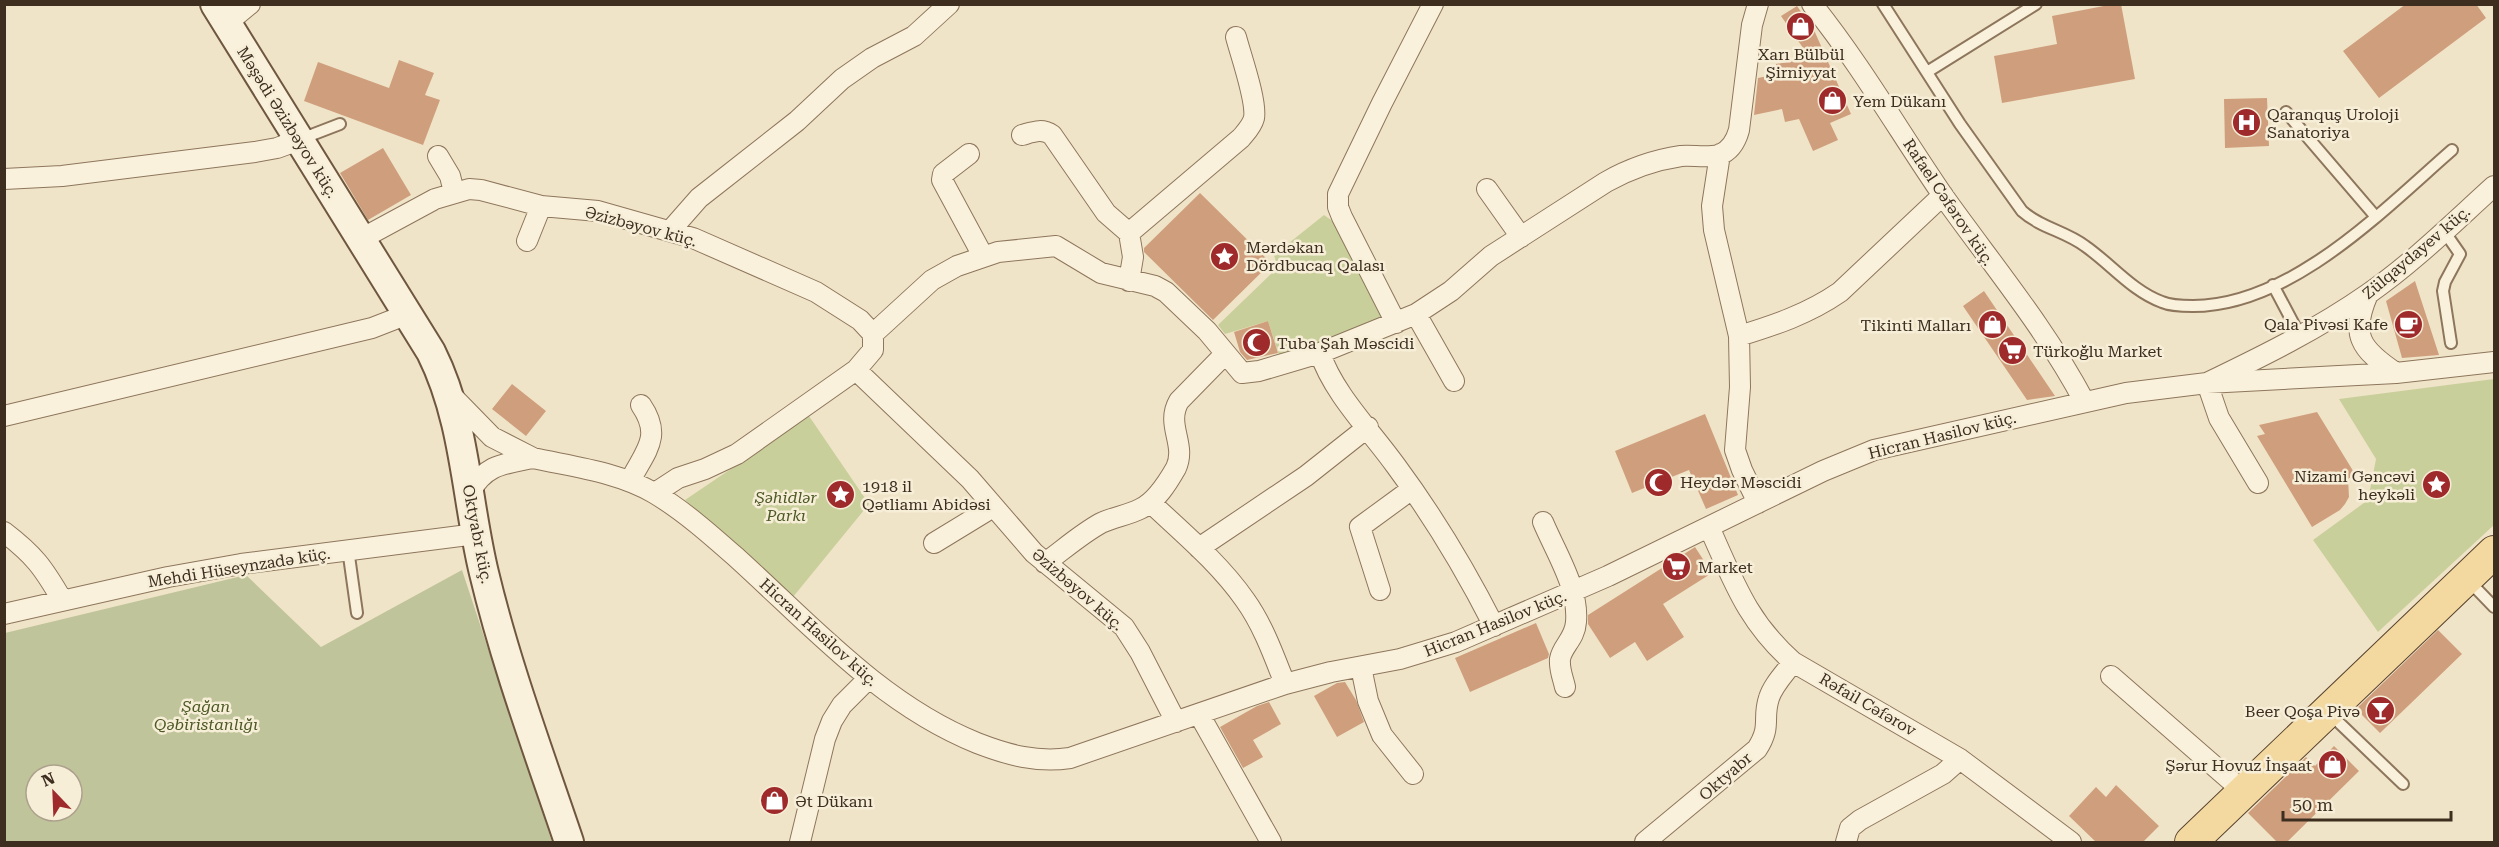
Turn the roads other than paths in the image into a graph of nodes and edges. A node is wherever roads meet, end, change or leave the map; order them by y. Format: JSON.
{"nodes":[{"id":1,"x":250,"y":4,"type":"edge"},
{"id":2,"x":949,"y":4,"type":"edge"},
{"id":3,"x":1434,"y":4,"type":"edge"},
{"id":4,"x":1758,"y":4,"type":"edge"},
{"id":5,"x":1812,"y":4,"type":"edge"},
{"id":6,"x":1883,"y":4,"type":"edge"},
{"id":7,"x":2036,"y":4,"type":"edge"},
{"id":8,"x":221,"y":14,"type":"edge"},
{"id":9,"x":1236,"y":37,"type":"dead end"},
{"id":10,"x":1927,"y":72,"type":"junction"},
{"id":11,"x":2286,"y":112,"type":"dead end"},
{"id":12,"x":340,"y":124,"type":"dead end"},
{"id":13,"x":1022,"y":135,"type":"dead end"},
{"id":14,"x":299,"y":140,"type":"junction"},
{"id":15,"x":2452,"y":150,"type":"dead end"},
{"id":16,"x":969,"y":154,"type":"dead end"},
{"id":17,"x":1720,"y":154,"type":"junction"},
{"id":18,"x":438,"y":156,"type":"dead end"},
{"id":19,"x":4,"y":179,"type":"edge"},
{"id":20,"x":2494,"y":186,"type":"edge"},
{"id":21,"x":1487,"y":189,"type":"dead end"},
{"id":22,"x":454,"y":192,"type":"junction"},
{"id":23,"x":1943,"y":195,"type":"junction"},
{"id":24,"x":541,"y":206,"type":"junction"},
{"id":25,"x":2376,"y":217,"type":"junction"},
{"id":26,"x":670,"y":231,"type":"junction"},
{"id":27,"x":2444,"y":231,"type":"junction"},
{"id":28,"x":1129,"y":233,"type":"junction"},
{"id":29,"x":1521,"y":237,"type":"junction"},
{"id":30,"x":361,"y":239,"type":"junction"},
{"id":31,"x":527,"y":241,"type":"dead end"},
{"id":32,"x":983,"y":256,"type":"junction"},
{"id":33,"x":1129,"y":280,"type":"junction"},
{"id":34,"x":2273,"y":285,"type":"junction"},
{"id":35,"x":2368,"y":294,"type":"junction"},
{"id":36,"x":408,"y":314,"type":"junction"},
{"id":37,"x":1416,"y":314,"type":"junction"},
{"id":38,"x":1396,"y":323,"type":"junction"},
{"id":39,"x":873,"y":334,"type":"junction"},
{"id":40,"x":1738,"y":336,"type":"junction"},
{"id":41,"x":2300,"y":336,"type":"junction"},
{"id":42,"x":2451,"y":343,"type":"dead end"},
{"id":43,"x":1320,"y":352,"type":"junction"},
{"id":44,"x":1225,"y":354,"type":"junction"},
{"id":45,"x":2494,"y":362,"type":"edge"},
{"id":46,"x":856,"y":370,"type":"junction"},
{"id":47,"x":2396,"y":373,"type":"junction"},
{"id":48,"x":1454,"y":381,"type":"dead end"},
{"id":49,"x":2207,"y":383,"type":"junction"},
{"id":50,"x":449,"y":393,"type":"junction"},
{"id":51,"x":2084,"y":401,"type":"junction"},
{"id":52,"x":641,"y":405,"type":"dead end"},
{"id":53,"x":4,"y":416,"type":"edge"},
{"id":54,"x":1368,"y":427,"type":"junction"},
{"id":55,"x":492,"y":437,"type":"junction"},
{"id":56,"x":464,"y":456,"type":"junction"},
{"id":57,"x":533,"y":458,"type":"junction"},
{"id":58,"x":630,"y":481,"type":"junction"},
{"id":59,"x":2258,"y":483,"type":"dead end"},
{"id":60,"x":1412,"y":489,"type":"junction"},
{"id":61,"x":470,"y":492,"type":"junction"},
{"id":62,"x":655,"y":494,"type":"junction"},
{"id":63,"x":1151,"y":503,"type":"junction"},
{"id":64,"x":1758,"y":503,"type":"junction"},
{"id":65,"x":993,"y":507,"type":"junction"},
{"id":66,"x":1543,"y":522,"type":"dead end"},
{"id":67,"x":1709,"y":527,"type":"junction"},
{"id":68,"x":4,"y":532,"type":"edge"},
{"id":69,"x":476,"y":534,"type":"junction"},
{"id":70,"x":933,"y":543,"type":"dead end"},
{"id":71,"x":1199,"y":548,"type":"junction"},
{"id":72,"x":348,"y":549,"type":"junction"},
{"id":73,"x":2494,"y":552,"type":"edge"},
{"id":74,"x":1045,"y":563,"type":"junction"},
{"id":75,"x":2467,"y":579,"type":"junction"},
{"id":76,"x":1380,"y":590,"type":"dead end"},
{"id":77,"x":1573,"y":591,"type":"junction"},
{"id":78,"x":62,"y":600,"type":"junction"},
{"id":79,"x":2494,"y":607,"type":"edge"},
{"id":80,"x":357,"y":613,"type":"dead end"},
{"id":81,"x":4,"y":614,"type":"edge"},
{"id":82,"x":1494,"y":626,"type":"junction"},
{"id":83,"x":1793,"y":662,"type":"junction"},
{"id":84,"x":1361,"y":667,"type":"junction"},
{"id":85,"x":2111,"y":676,"type":"dead end"},
{"id":86,"x":869,"y":678,"type":"junction"},
{"id":87,"x":1285,"y":684,"type":"junction"},
{"id":88,"x":1565,"y":687,"type":"dead end"},
{"id":89,"x":2328,"y":712,"type":"junction"},
{"id":90,"x":1199,"y":714,"type":"junction"},
{"id":91,"x":1176,"y":722,"type":"junction"},
{"id":92,"x":1960,"y":759,"type":"junction"},
{"id":93,"x":1413,"y":774,"type":"dead end"},
{"id":94,"x":2403,"y":784,"type":"dead end"},
{"id":95,"x":2244,"y":792,"type":"junction"},
{"id":96,"x":569,"y":843,"type":"edge"},
{"id":97,"x":800,"y":843,"type":"edge"},
{"id":98,"x":1271,"y":843,"type":"edge"},
{"id":99,"x":1645,"y":843,"type":"edge"},
{"id":100,"x":1845,"y":843,"type":"edge"},
{"id":101,"x":2071,"y":843,"type":"edge"},
{"id":102,"x":2191,"y":843,"type":"edge"}],
"edges":[{"from":1,"to":8,"type":"street"},
{"from":2,"to":26,"type":"street"},
{"from":3,"to":38,"type":"street"},
{"from":4,"to":17,"type":"street"},
{"from":5,"to":23,"type":"street","name":"Rafael Cəfərov küç."},
{"from":6,"to":10,"type":"lane"},
{"from":7,"to":10,"type":"lane"},
{"from":8,"to":14,"type":"street","name":"Məşədi Əzizbəyov küç."},
{"from":9,"to":28,"type":"street"},
{"from":10,"to":34,"type":"lane"},
{"from":11,"to":25,"type":"lane"},
{"from":12,"to":14,"type":"lane"},
{"from":13,"to":28,"type":"street"},
{"from":14,"to":19,"type":"street"},
{"from":14,"to":30,"type":"street","name":"Məşədi Əzizbəyov küç."},
{"from":15,"to":25,"type":"lane"},
{"from":16,"to":32,"type":"street"},
{"from":17,"to":29,"type":"street"},
{"from":17,"to":40,"type":"street"},
{"from":18,"to":22,"type":"street"},
{"from":20,"to":27,"type":"street","name":"Zülqaydayev küç."},
{"from":21,"to":29,"type":"street"},
{"from":22,"to":24,"type":"street","name":"Əzizbəyov küç."},
{"from":22,"to":30,"type":"street","name":"Əzizbəyov küç."},
{"from":23,"to":40,"type":"street"},
{"from":23,"to":51,"type":"street","name":"Rafael Cəfərov küç."},
{"from":24,"to":26,"type":"street","name":"Əzizbəyov küç."},
{"from":24,"to":31,"type":"street"},
{"from":25,"to":34,"type":"lane"},
{"from":26,"to":39,"type":"street","name":"Əzizbəyov küç."},
{"from":27,"to":35,"type":"street","name":"Zülqaydayev küç."},
{"from":27,"to":42,"type":"lane"},
{"from":28,"to":33,"type":"street"},
{"from":29,"to":37,"type":"street"},
{"from":30,"to":36,"type":"street","name":"Oktyabr küç."},
{"from":32,"to":33,"type":"street"},
{"from":32,"to":39,"type":"street"},
{"from":33,"to":44,"type":"street"},
{"from":34,"to":41,"type":"lane"},
{"from":35,"to":41,"type":"street","name":"Zülqaydayev küç."},
{"from":35,"to":47,"type":"street"},
{"from":36,"to":50,"type":"street","name":"Oktyabr küç."},
{"from":36,"to":53,"type":"street"},
{"from":37,"to":38,"type":"street"},
{"from":37,"to":48,"type":"street"},
{"from":38,"to":43,"type":"street"},
{"from":39,"to":46,"type":"street"},
{"from":40,"to":64,"type":"street"},
{"from":41,"to":49,"type":"street","name":"Zülqaydayev küç."},
{"from":43,"to":44,"type":"street"},
{"from":43,"to":54,"type":"street"},
{"from":44,"to":63,"type":"street"},
{"from":45,"to":47,"type":"street","name":"Hicran Hasilov küç."},
{"from":46,"to":62,"type":"street"},
{"from":46,"to":65,"type":"street","name":"Əzizbəyov küç."},
{"from":47,"to":49,"type":"street","name":"Hicran Hasilov küç."},
{"from":49,"to":51,"type":"street","name":"Hicran Hasilov küç."},
{"from":49,"to":59,"type":"street"},
{"from":50,"to":55,"type":"street"},
{"from":50,"to":56,"type":"street","name":"Oktyabr küç."},
{"from":51,"to":64,"type":"street","name":"Hicran Hasilov küç."},
{"from":52,"to":58,"type":"street"},
{"from":54,"to":60,"type":"street"},
{"from":54,"to":71,"type":"street"},
{"from":55,"to":56,"type":"street"},
{"from":55,"to":57,"type":"street"},
{"from":56,"to":61,"type":"street","name":"Oktyabr küç."},
{"from":57,"to":58,"type":"street","name":"Hicran Hasilov küç."},
{"from":57,"to":61,"type":"street"},
{"from":58,"to":62,"type":"street","name":"Hicran Hasilov küç."},
{"from":60,"to":76,"type":"street"},
{"from":60,"to":82,"type":"street"},
{"from":61,"to":69,"type":"street","name":"Oktyabr küç."},
{"from":62,"to":86,"type":"street","name":"Hicran Hasilov küç."},
{"from":63,"to":71,"type":"street"},
{"from":63,"to":74,"type":"street"},
{"from":64,"to":67,"type":"street","name":"Hicran Hasilov küç."},
{"from":65,"to":70,"type":"street"},
{"from":65,"to":74,"type":"street","name":"Əzizbəyov küç."},
{"from":66,"to":77,"type":"street"},
{"from":67,"to":77,"type":"street","name":"Hicran Hasilov küç."},
{"from":67,"to":83,"type":"street","name":"Rəfail Cəfərov"},
{"from":68,"to":78,"type":"street"},
{"from":69,"to":72,"type":"street","name":"Mehdi Hüseynzadə küç."},
{"from":69,"to":96,"type":"street","name":"Oktyabr küç."},
{"from":71,"to":87,"type":"street"},
{"from":72,"to":78,"type":"street","name":"Mehdi Hüseynzadə küç."},
{"from":72,"to":80,"type":"lane"},
{"from":73,"to":75,"type":"main road"},
{"from":74,"to":91,"type":"street","name":"Əzizbəyov küç."},
{"from":75,"to":79,"type":"lane"},
{"from":75,"to":89,"type":"main road"},
{"from":77,"to":82,"type":"street","name":"Hicran Hasilov küç."},
{"from":77,"to":88,"type":"street"},
{"from":78,"to":81,"type":"street","name":"Mehdi Hüseynzadə küç."},
{"from":82,"to":84,"type":"street","name":"Hicran Hasilov küç."},
{"from":83,"to":92,"type":"street","name":"Rəfail Cəfərov"},
{"from":83,"to":99,"type":"street","name":"Oktyabr"},
{"from":84,"to":87,"type":"street","name":"Hicran Hasilov küç."},
{"from":84,"to":93,"type":"street"},
{"from":85,"to":95,"type":"street"},
{"from":86,"to":91,"type":"street","name":"Hicran Hasilov küç."},
{"from":86,"to":97,"type":"street"},
{"from":87,"to":90,"type":"street","name":"Hicran Hasilov küç."},
{"from":89,"to":94,"type":"lane"},
{"from":89,"to":95,"type":"main road"},
{"from":90,"to":91,"type":"street","name":"Hicran Hasilov küç."},
{"from":90,"to":98,"type":"street"},
{"from":92,"to":100,"type":"street"},
{"from":92,"to":101,"type":"street","name":"Rəfail Cəfərov"},
{"from":95,"to":102,"type":"main road"}]}
